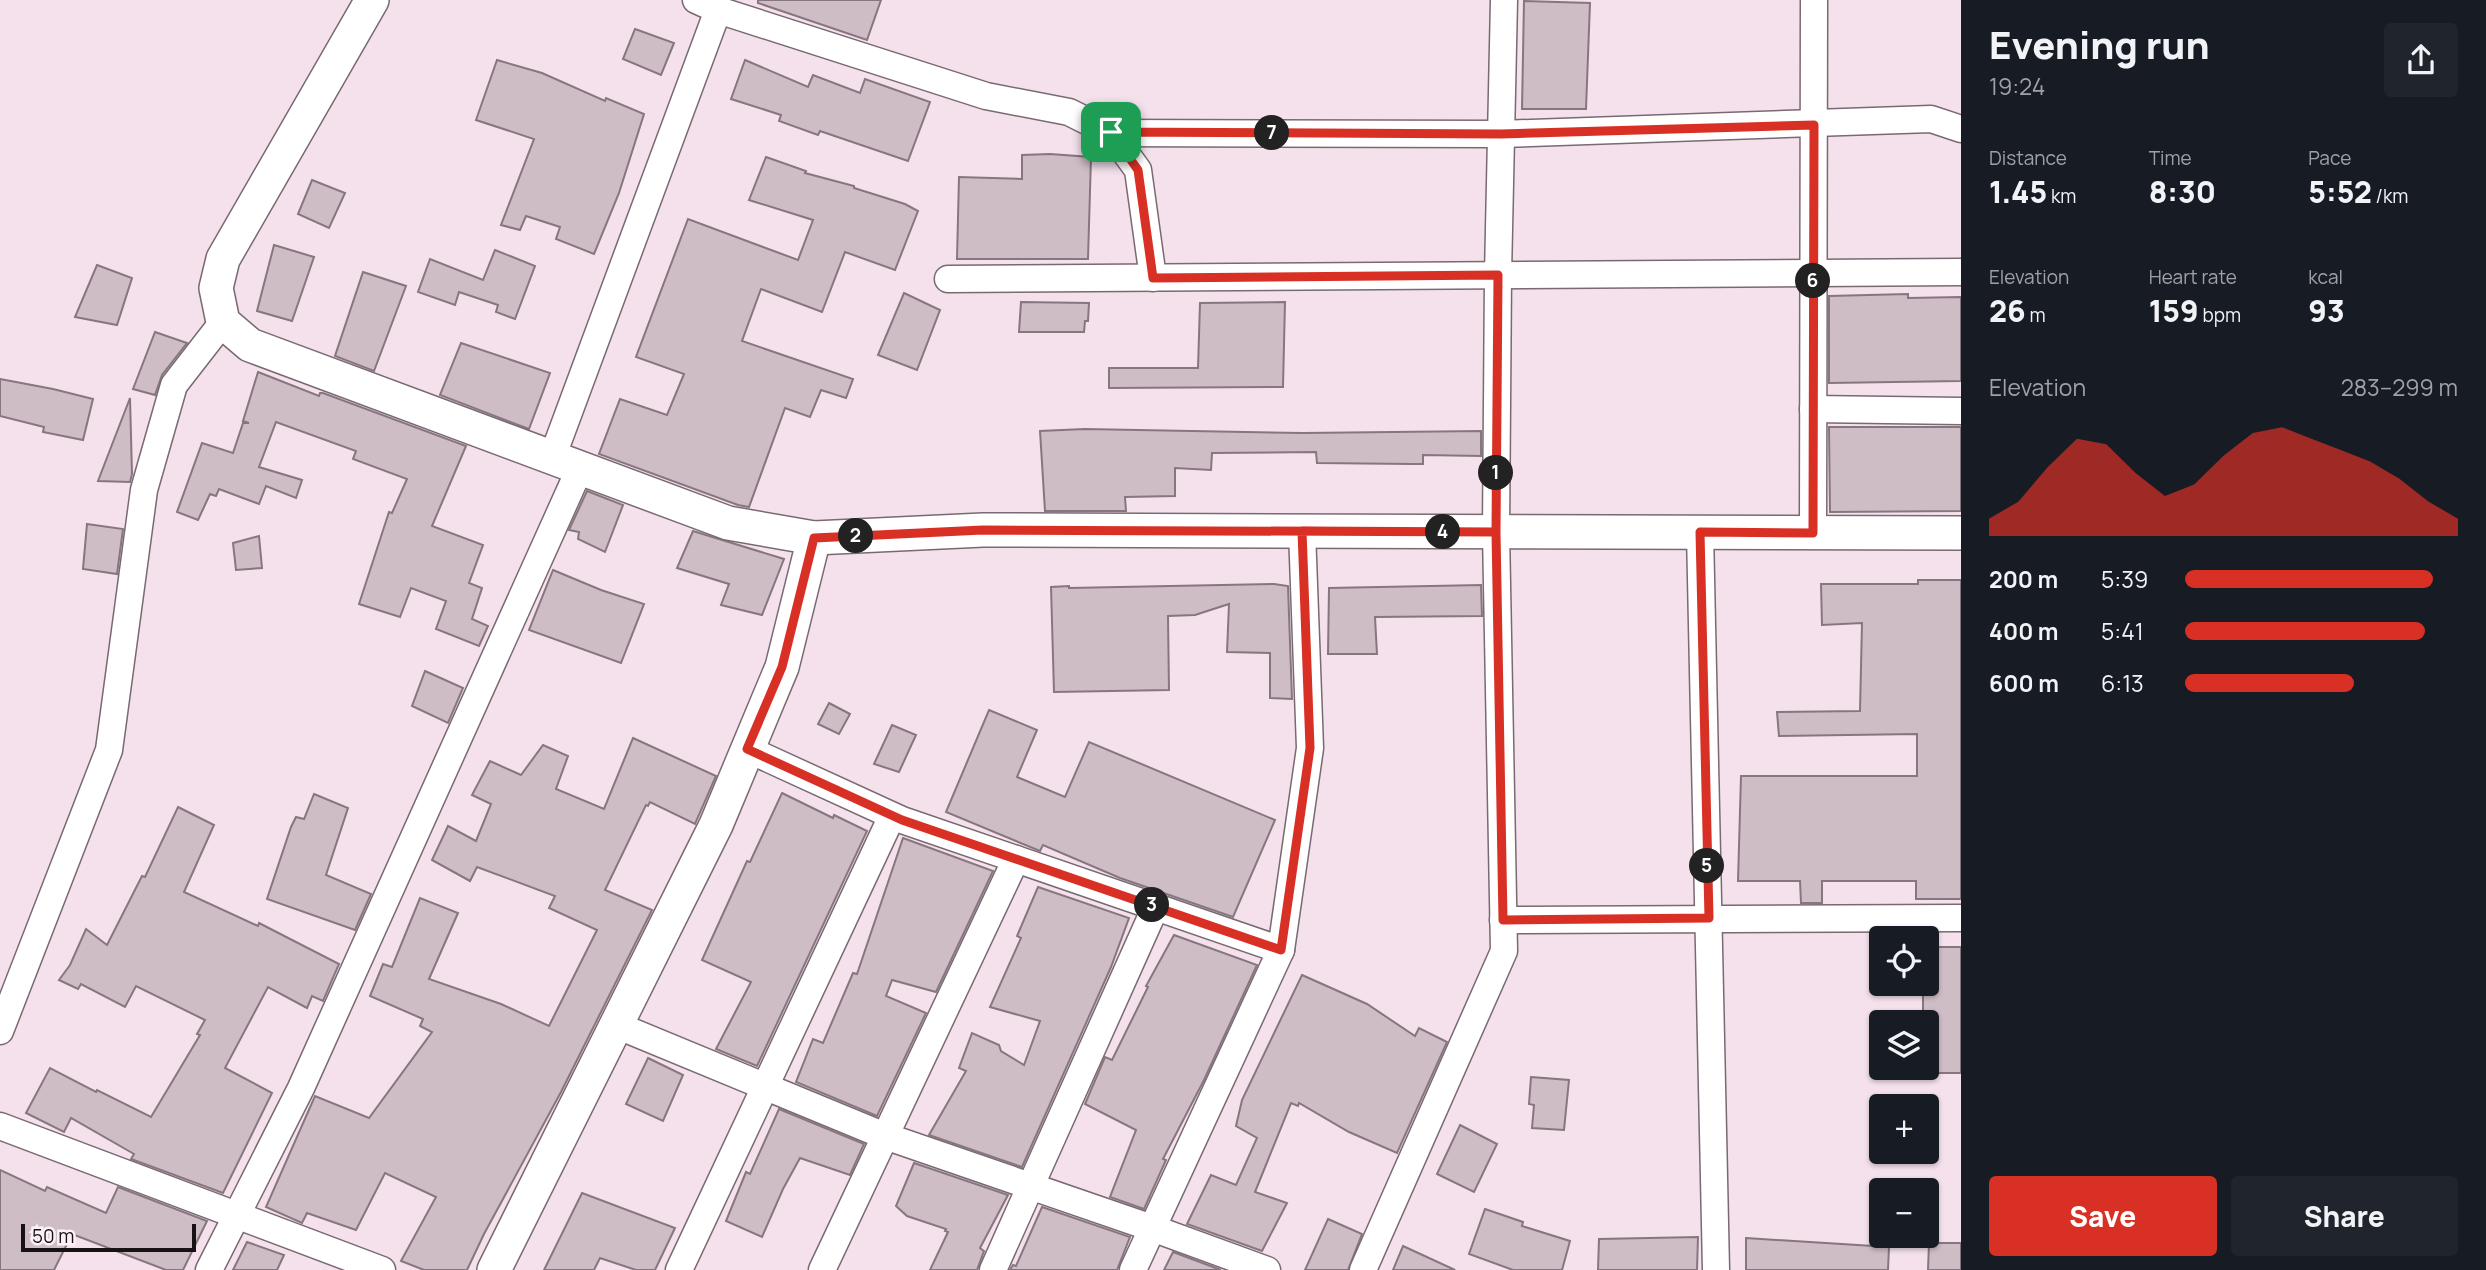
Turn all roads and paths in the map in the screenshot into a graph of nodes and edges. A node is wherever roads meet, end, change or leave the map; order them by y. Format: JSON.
{"nodes":[{"id":1,"x":372,"y":0,"type":"edge"},
{"id":2,"x":1504,"y":0,"type":"edge"},
{"id":3,"x":1814,"y":0,"type":"edge"},
{"id":4,"x":707,"y":5,"type":"edge"},
{"id":5,"x":1814,"y":125,"type":"junction"},
{"id":6,"x":1961,"y":129,"type":"edge"},
{"id":7,"x":1111,"y":132,"type":"junction"},
{"id":8,"x":1501,"y":134,"type":"junction"},
{"id":9,"x":1961,"y":272,"type":"edge"},
{"id":10,"x":1813,"y":273,"type":"junction"},
{"id":11,"x":1498,"y":275,"type":"junction"},
{"id":12,"x":1153,"y":278,"type":"junction"},
{"id":13,"x":948,"y":279,"type":"dead end"},
{"id":14,"x":223,"y":322,"type":"junction"},
{"id":15,"x":1813,"y":409,"type":"junction"},
{"id":16,"x":1961,"y":411,"type":"edge"},
{"id":17,"x":566,"y":463,"type":"junction"},
{"id":18,"x":1302,"y":531,"type":"junction"},
{"id":19,"x":1496,"y":532,"type":"junction"},
{"id":20,"x":1700,"y":532,"type":"junction"},
{"id":21,"x":1813,"y":533,"type":"junction"},
{"id":22,"x":1961,"y":533,"type":"edge"},
{"id":23,"x":814,"y":538,"type":"junction"},
{"id":24,"x":747,"y":749,"type":"junction"},
{"id":25,"x":892,"y":816,"type":"junction"},
{"id":26,"x":1016,"y":859,"type":"junction"},
{"id":27,"x":1156,"y":906,"type":"junction"},
{"id":28,"x":1709,"y":918,"type":"junction"},
{"id":29,"x":1961,"y":918,"type":"edge"},
{"id":30,"x":1503,"y":920,"type":"junction"},
{"id":31,"x":1281,"y":950,"type":"junction"},
{"id":32,"x":616,"y":1025,"type":"junction"},
{"id":33,"x":0,"y":1031,"type":"edge"},
{"id":34,"x":765,"y":1087,"type":"junction"},
{"id":35,"x":0,"y":1126,"type":"edge"},
{"id":36,"x":885,"y":1136,"type":"junction"},
{"id":37,"x":1031,"y":1186,"type":"junction"},
{"id":38,"x":236,"y":1216,"type":"junction"},
{"id":39,"x":1152,"y":1228,"type":"junction"},
{"id":40,"x":209,"y":1270,"type":"edge"},
{"id":41,"x":382,"y":1270,"type":"edge"},
{"id":42,"x":494,"y":1270,"type":"edge"},
{"id":43,"x":679,"y":1270,"type":"edge"},
{"id":44,"x":822,"y":1270,"type":"edge"},
{"id":45,"x":992,"y":1270,"type":"edge"},
{"id":46,"x":1133,"y":1270,"type":"edge"},
{"id":47,"x":1267,"y":1270,"type":"edge"},
{"id":48,"x":1363,"y":1270,"type":"edge"},
{"id":49,"x":1716,"y":1270,"type":"edge"}],
"edges":[{"from":1,"to":14,"type":"street"},
{"from":2,"to":8,"type":"street"},
{"from":3,"to":5,"type":"street"},
{"from":4,"to":7,"type":"street"},
{"from":4,"to":17,"type":"street"},
{"from":5,"to":6,"type":"street"},
{"from":5,"to":8,"type":"street"},
{"from":5,"to":10,"type":"street"},
{"from":7,"to":8,"type":"street"},
{"from":7,"to":12,"type":"street"},
{"from":8,"to":11,"type":"street"},
{"from":9,"to":10,"type":"street"},
{"from":10,"to":11,"type":"street"},
{"from":10,"to":15,"type":"street"},
{"from":11,"to":12,"type":"street"},
{"from":11,"to":19,"type":"street"},
{"from":12,"to":13,"type":"street"},
{"from":14,"to":17,"type":"street"},
{"from":14,"to":33,"type":"street"},
{"from":15,"to":16,"type":"street"},
{"from":15,"to":21,"type":"street"},
{"from":17,"to":23,"type":"street"},
{"from":17,"to":38,"type":"street"},
{"from":18,"to":19,"type":"street"},
{"from":18,"to":23,"type":"street"},
{"from":18,"to":31,"type":"street"},
{"from":19,"to":20,"type":"street"},
{"from":19,"to":30,"type":"street"},
{"from":20,"to":21,"type":"street"},
{"from":20,"to":28,"type":"street"},
{"from":21,"to":22,"type":"street"},
{"from":23,"to":24,"type":"street"},
{"from":24,"to":25,"type":"street"},
{"from":24,"to":32,"type":"street"},
{"from":25,"to":26,"type":"street"},
{"from":25,"to":34,"type":"street"},
{"from":26,"to":27,"type":"street"},
{"from":26,"to":36,"type":"street"},
{"from":27,"to":31,"type":"street"},
{"from":27,"to":37,"type":"street"},
{"from":28,"to":29,"type":"street"},
{"from":28,"to":30,"type":"street"},
{"from":28,"to":49,"type":"street"},
{"from":30,"to":48,"type":"street"},
{"from":31,"to":39,"type":"street"},
{"from":32,"to":34,"type":"street"},
{"from":32,"to":42,"type":"street"},
{"from":34,"to":36,"type":"street"},
{"from":34,"to":43,"type":"street"},
{"from":35,"to":38,"type":"street"},
{"from":36,"to":37,"type":"street"},
{"from":36,"to":44,"type":"street"},
{"from":37,"to":39,"type":"street"},
{"from":37,"to":45,"type":"street"},
{"from":38,"to":40,"type":"street"},
{"from":38,"to":41,"type":"street"},
{"from":39,"to":46,"type":"street"},
{"from":39,"to":47,"type":"street"}]}
